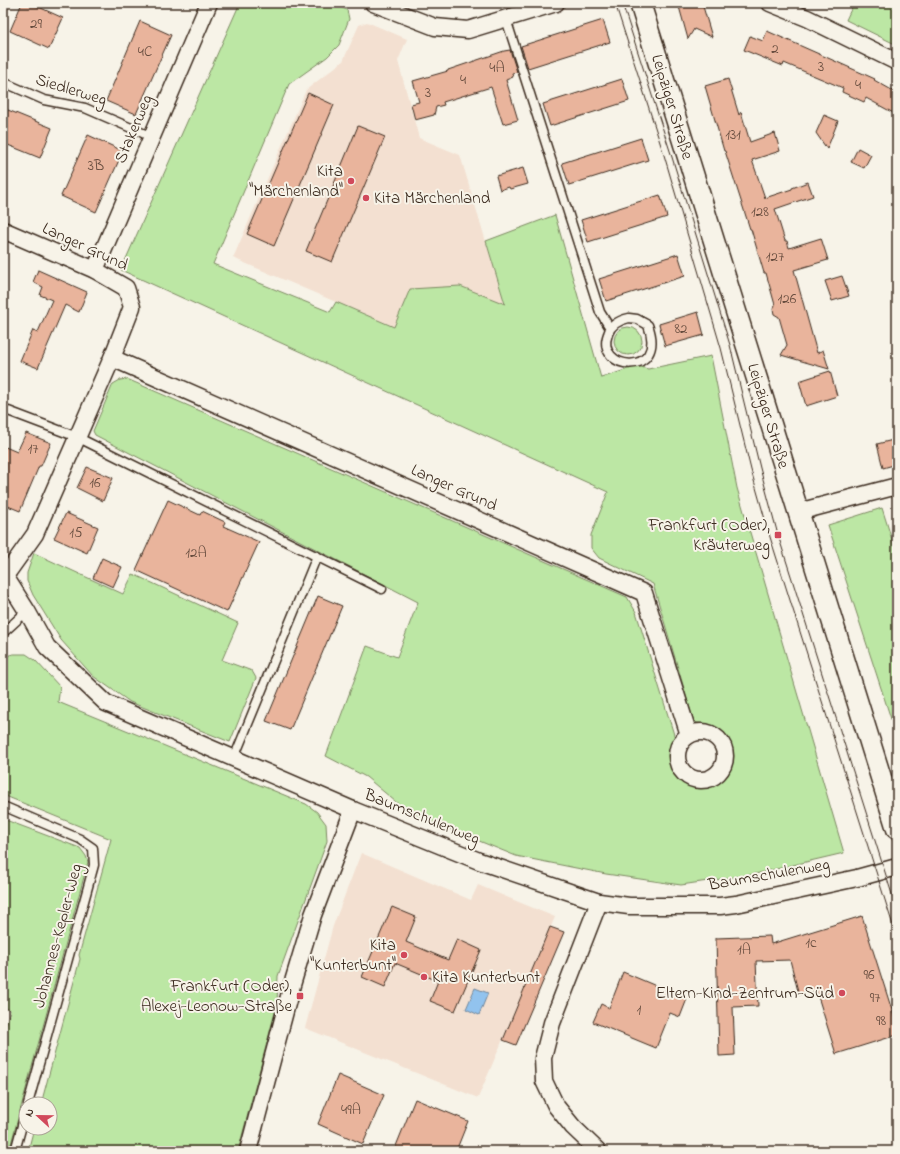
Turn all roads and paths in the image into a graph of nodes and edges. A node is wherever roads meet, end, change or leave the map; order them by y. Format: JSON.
{"nodes":[{"id":1,"x":209,"y":3,"type":"edge"},
{"id":2,"x":373,"y":3,"type":"edge"},
{"id":3,"x":556,"y":3,"type":"edge"},
{"id":4,"x":640,"y":3,"type":"edge"},
{"id":5,"x":780,"y":5,"type":"edge"},
{"id":6,"x":506,"y":19,"type":"junction"},
{"id":7,"x":897,"y":62,"type":"edge"},
{"id":8,"x":3,"y":82,"type":"edge"},
{"id":9,"x":152,"y":137,"type":"junction"},
{"id":10,"x":3,"y":230,"type":"edge"},
{"id":11,"x":95,"y":270,"type":"junction"},
{"id":12,"x":610,"y":328,"type":"junction"},
{"id":13,"x":112,"y":358,"type":"junction"},
{"id":14,"x":3,"y":410,"type":"edge"},
{"id":15,"x":77,"y":437,"type":"junction"},
{"id":16,"x":897,"y":486,"type":"edge"},
{"id":17,"x":798,"y":512,"type":"junction"},
{"id":18,"x":317,"y":556,"type":"junction"},
{"id":19,"x":4,"y":575,"type":"edge"},
{"id":20,"x":382,"y":589,"type":"dead end"},
{"id":21,"x":27,"y":611,"type":"junction"},
{"id":22,"x":3,"y":633,"type":"edge"},
{"id":23,"x":689,"y":735,"type":"dead end"},
{"id":24,"x":234,"y":758,"type":"junction"},
{"id":25,"x":3,"y":806,"type":"edge"},
{"id":26,"x":353,"y":810,"type":"junction"},
{"id":27,"x":897,"y":829,"type":"edge"},
{"id":28,"x":897,"y":867,"type":"edge"},
{"id":29,"x":599,"y":902,"type":"junction"},
{"id":30,"x":30,"y":1096,"type":"edge"},
{"id":31,"x":19,"y":1136,"type":"edge"},
{"id":32,"x":15,"y":1151,"type":"edge"},
{"id":33,"x":248,"y":1151,"type":"edge"},
{"id":34,"x":598,"y":1151,"type":"edge"}],
"edges":[{"from":1,"to":9,"type":"street","name":"Stakerweg"},
{"from":2,"to":6,"type":"street"},
{"from":3,"to":6,"type":"street"},
{"from":4,"to":17,"type":"street","name":"Leipziger Straße"},
{"from":5,"to":7,"type":"street"},
{"from":6,"to":12,"type":"lane"},
{"from":8,"to":9,"type":"lane","name":"Siedlerweg"},
{"from":9,"to":11,"type":"street","name":"Stakerweg"},
{"from":10,"to":11,"type":"street","name":"Langer Grund"},
{"from":11,"to":13,"type":"street","name":"Langer Grund"},
{"from":12,"to":12,"type":"lane"},
{"from":13,"to":15,"type":"street","name":"Langer Grund"},
{"from":13,"to":23,"type":"street","name":"Langer Grund"},
{"from":14,"to":15,"type":"lane"},
{"from":15,"to":18,"type":"lane"},
{"from":15,"to":19,"type":"street","name":"Baumschulenweg"},
{"from":16,"to":17,"type":"street"},
{"from":17,"to":27,"type":"street","name":"Leipziger Straße"},
{"from":18,"to":20,"type":"lane"},
{"from":18,"to":24,"type":"lane"},
{"from":19,"to":21,"type":"street","name":"Baumschulenweg"},
{"from":21,"to":22,"type":"lane"},
{"from":21,"to":24,"type":"street","name":"Baumschulenweg"},
{"from":24,"to":26,"type":"street","name":"Baumschulenweg"},
{"from":25,"to":30,"type":"lane","name":"Johannes-Kepler-Weg"},
{"from":26,"to":29,"type":"street","name":"Baumschulenweg"},
{"from":26,"to":33,"type":"street"},
{"from":28,"to":29,"type":"street","name":"Baumschulenweg"},
{"from":29,"to":34,"type":"street"},
{"from":31,"to":32,"type":"lane"}]}
